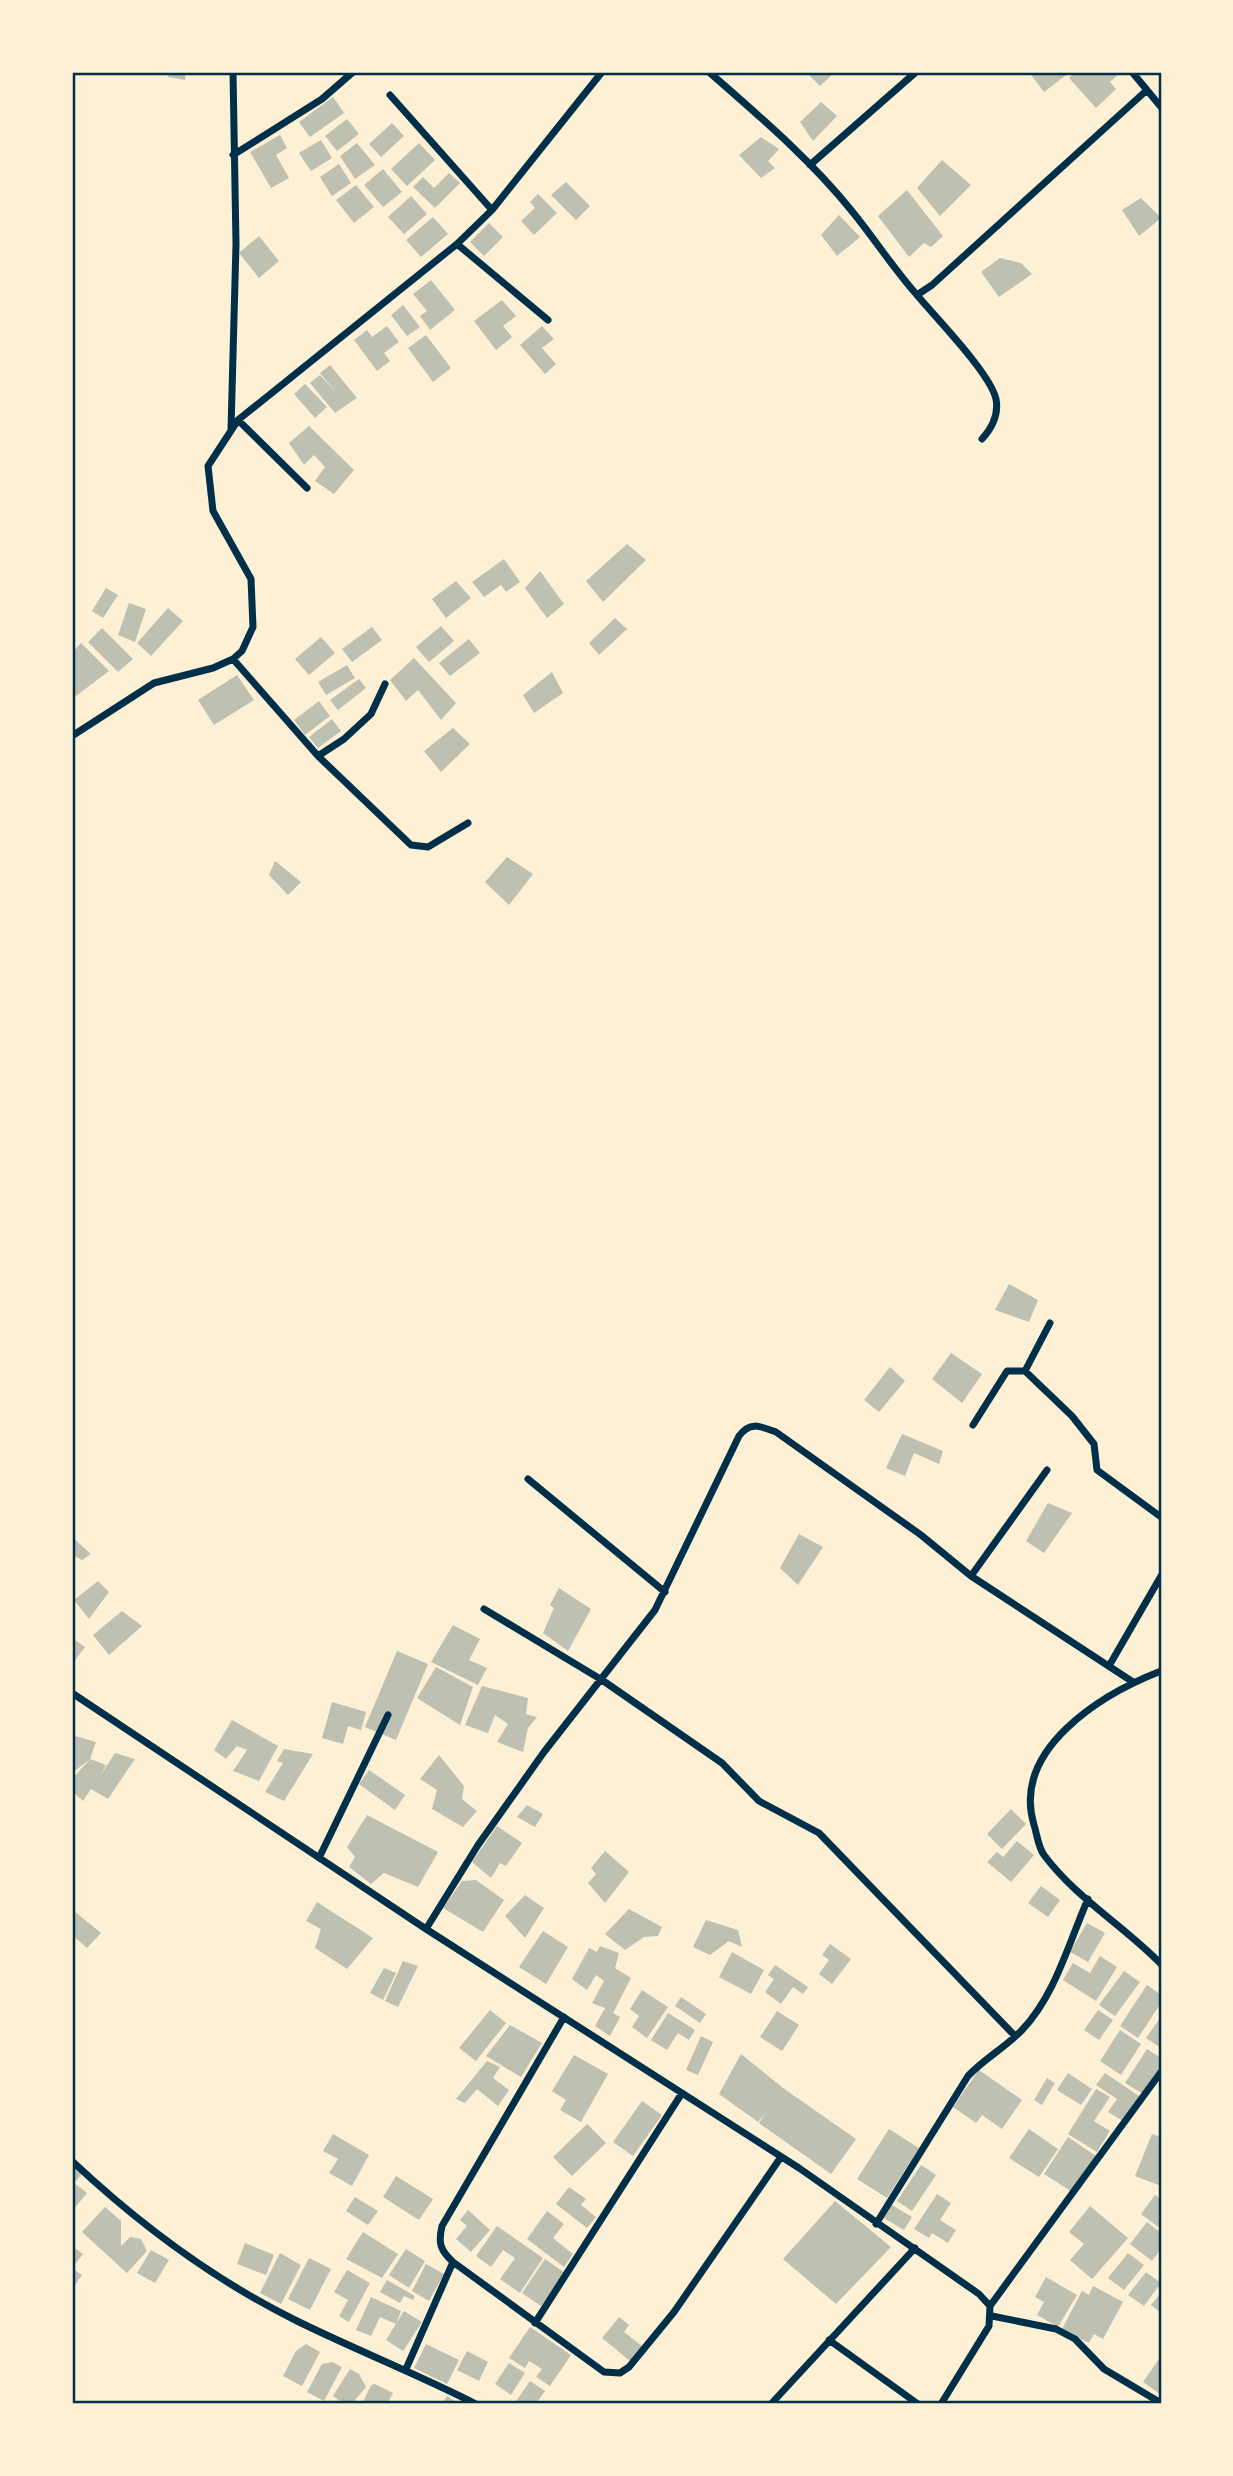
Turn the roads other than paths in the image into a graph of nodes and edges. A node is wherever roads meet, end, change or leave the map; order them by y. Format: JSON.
{"nodes":[{"id":1,"x":233,"y":72,"type":"edge"},
{"id":2,"x":353,"y":72,"type":"edge"},
{"id":3,"x":602,"y":72,"type":"edge"},
{"id":4,"x":709,"y":72,"type":"edge"},
{"id":5,"x":916,"y":72,"type":"edge"},
{"id":6,"x":1132,"y":72,"type":"edge"},
{"id":7,"x":1147,"y":90,"type":"junction"},
{"id":8,"x":390,"y":95,"type":"dead end"},
{"id":9,"x":1161,"y":107,"type":"edge"},
{"id":10,"x":233,"y":155,"type":"junction"},
{"id":11,"x":810,"y":165,"type":"junction"},
{"id":12,"x":492,"y":210,"type":"junction"},
{"id":13,"x":457,"y":244,"type":"junction"},
{"id":14,"x":917,"y":295,"type":"junction"},
{"id":15,"x":548,"y":320,"type":"dead end"},
{"id":16,"x":237,"y":420,"type":"junction"},
{"id":17,"x":231,"y":430,"type":"junction"},
{"id":18,"x":982,"y":439,"type":"dead end"},
{"id":19,"x":307,"y":488,"type":"dead end"},
{"id":20,"x":233,"y":659,"type":"junction"},
{"id":21,"x":386,"y":684,"type":"dead end"},
{"id":22,"x":72,"y":736,"type":"edge"},
{"id":23,"x":318,"y":756,"type":"junction"},
{"id":24,"x":468,"y":823,"type":"dead end"},
{"id":25,"x":1050,"y":1324,"type":"dead end"},
{"id":26,"x":1025,"y":1371,"type":"junction"},
{"id":27,"x":973,"y":1425,"type":"dead end"},
{"id":28,"x":1047,"y":1470,"type":"dead end"},
{"id":29,"x":528,"y":1479,"type":"dead end"},
{"id":30,"x":1161,"y":1517,"type":"edge"},
{"id":31,"x":971,"y":1576,"type":"junction"},
{"id":32,"x":1161,"y":1576,"type":"edge"},
{"id":33,"x":665,"y":1592,"type":"junction"},
{"id":34,"x":484,"y":1609,"type":"dead end"},
{"id":35,"x":1109,"y":1666,"type":"junction"},
{"id":36,"x":1161,"y":1671,"type":"edge"},
{"id":37,"x":602,"y":1680,"type":"junction"},
{"id":38,"x":1133,"y":1682,"type":"junction"},
{"id":39,"x":72,"y":1693,"type":"edge"},
{"id":40,"x":388,"y":1715,"type":"dead end"},
{"id":41,"x":319,"y":1858,"type":"junction"},
{"id":42,"x":1088,"y":1899,"type":"junction"},
{"id":43,"x":426,"y":1930,"type":"junction"},
{"id":44,"x":1161,"y":1964,"type":"edge"},
{"id":45,"x":564,"y":2017,"type":"junction"},
{"id":46,"x":1015,"y":2036,"type":"junction"},
{"id":47,"x":1161,"y":2072,"type":"edge"},
{"id":48,"x":682,"y":2093,"type":"junction"},
{"id":49,"x":781,"y":2157,"type":"junction"},
{"id":50,"x":72,"y":2161,"type":"edge"},
{"id":51,"x":876,"y":2224,"type":"junction"},
{"id":52,"x":915,"y":2248,"type":"junction"},
{"id":53,"x":453,"y":2262,"type":"junction"},
{"id":54,"x":990,"y":2306,"type":"junction"},
{"id":55,"x":992,"y":2316,"type":"junction"},
{"id":56,"x":535,"y":2323,"type":"junction"},
{"id":57,"x":829,"y":2340,"type":"junction"},
{"id":58,"x":406,"y":2369,"type":"junction"},
{"id":59,"x":1161,"y":2403,"type":"edge"},
{"id":60,"x":476,"y":2404,"type":"edge"},
{"id":61,"x":771,"y":2404,"type":"edge"},
{"id":62,"x":918,"y":2404,"type":"edge"},
{"id":63,"x":941,"y":2404,"type":"edge"}],
"edges":[{"from":1,"to":10,"type":"street"},
{"from":2,"to":10,"type":"street"},
{"from":3,"to":12,"type":"street"},
{"from":4,"to":11,"type":"street"},
{"from":5,"to":11,"type":"street"},
{"from":6,"to":7,"type":"street"},
{"from":7,"to":9,"type":"street"},
{"from":7,"to":14,"type":"street"},
{"from":8,"to":12,"type":"street"},
{"from":10,"to":17,"type":"street"},
{"from":11,"to":14,"type":"street"},
{"from":12,"to":13,"type":"street"},
{"from":13,"to":15,"type":"street"},
{"from":13,"to":16,"type":"street"},
{"from":14,"to":18,"type":"street"},
{"from":16,"to":17,"type":"street"},
{"from":16,"to":19,"type":"street"},
{"from":17,"to":20,"type":"street"},
{"from":20,"to":22,"type":"street"},
{"from":20,"to":23,"type":"street"},
{"from":21,"to":23,"type":"street"},
{"from":23,"to":24,"type":"street"},
{"from":25,"to":26,"type":"street"},
{"from":26,"to":27,"type":"street"},
{"from":26,"to":30,"type":"street"},
{"from":28,"to":31,"type":"street"},
{"from":29,"to":33,"type":"street"},
{"from":31,"to":33,"type":"street"},
{"from":31,"to":35,"type":"street"},
{"from":32,"to":35,"type":"street"},
{"from":33,"to":37,"type":"street"},
{"from":34,"to":37,"type":"street"},
{"from":35,"to":38,"type":"street"},
{"from":36,"to":38,"type":"street"},
{"from":37,"to":43,"type":"street"},
{"from":37,"to":46,"type":"street"},
{"from":38,"to":42,"type":"street"},
{"from":39,"to":41,"type":"street"},
{"from":40,"to":41,"type":"street"},
{"from":41,"to":43,"type":"street"},
{"from":42,"to":44,"type":"street"},
{"from":42,"to":46,"type":"street"},
{"from":43,"to":45,"type":"street"},
{"from":45,"to":48,"type":"street"},
{"from":45,"to":53,"type":"street"},
{"from":46,"to":51,"type":"street"},
{"from":47,"to":54,"type":"street"},
{"from":48,"to":49,"type":"street"},
{"from":48,"to":56,"type":"street"},
{"from":49,"to":51,"type":"street"},
{"from":49,"to":56,"type":"street"},
{"from":50,"to":58,"type":"street"},
{"from":51,"to":52,"type":"street"},
{"from":52,"to":54,"type":"street"},
{"from":52,"to":57,"type":"street"},
{"from":53,"to":56,"type":"street"},
{"from":53,"to":58,"type":"street"},
{"from":54,"to":55,"type":"street"},
{"from":55,"to":59,"type":"street"},
{"from":55,"to":63,"type":"street"},
{"from":57,"to":61,"type":"street"},
{"from":57,"to":62,"type":"street"},
{"from":58,"to":60,"type":"street"}]}
